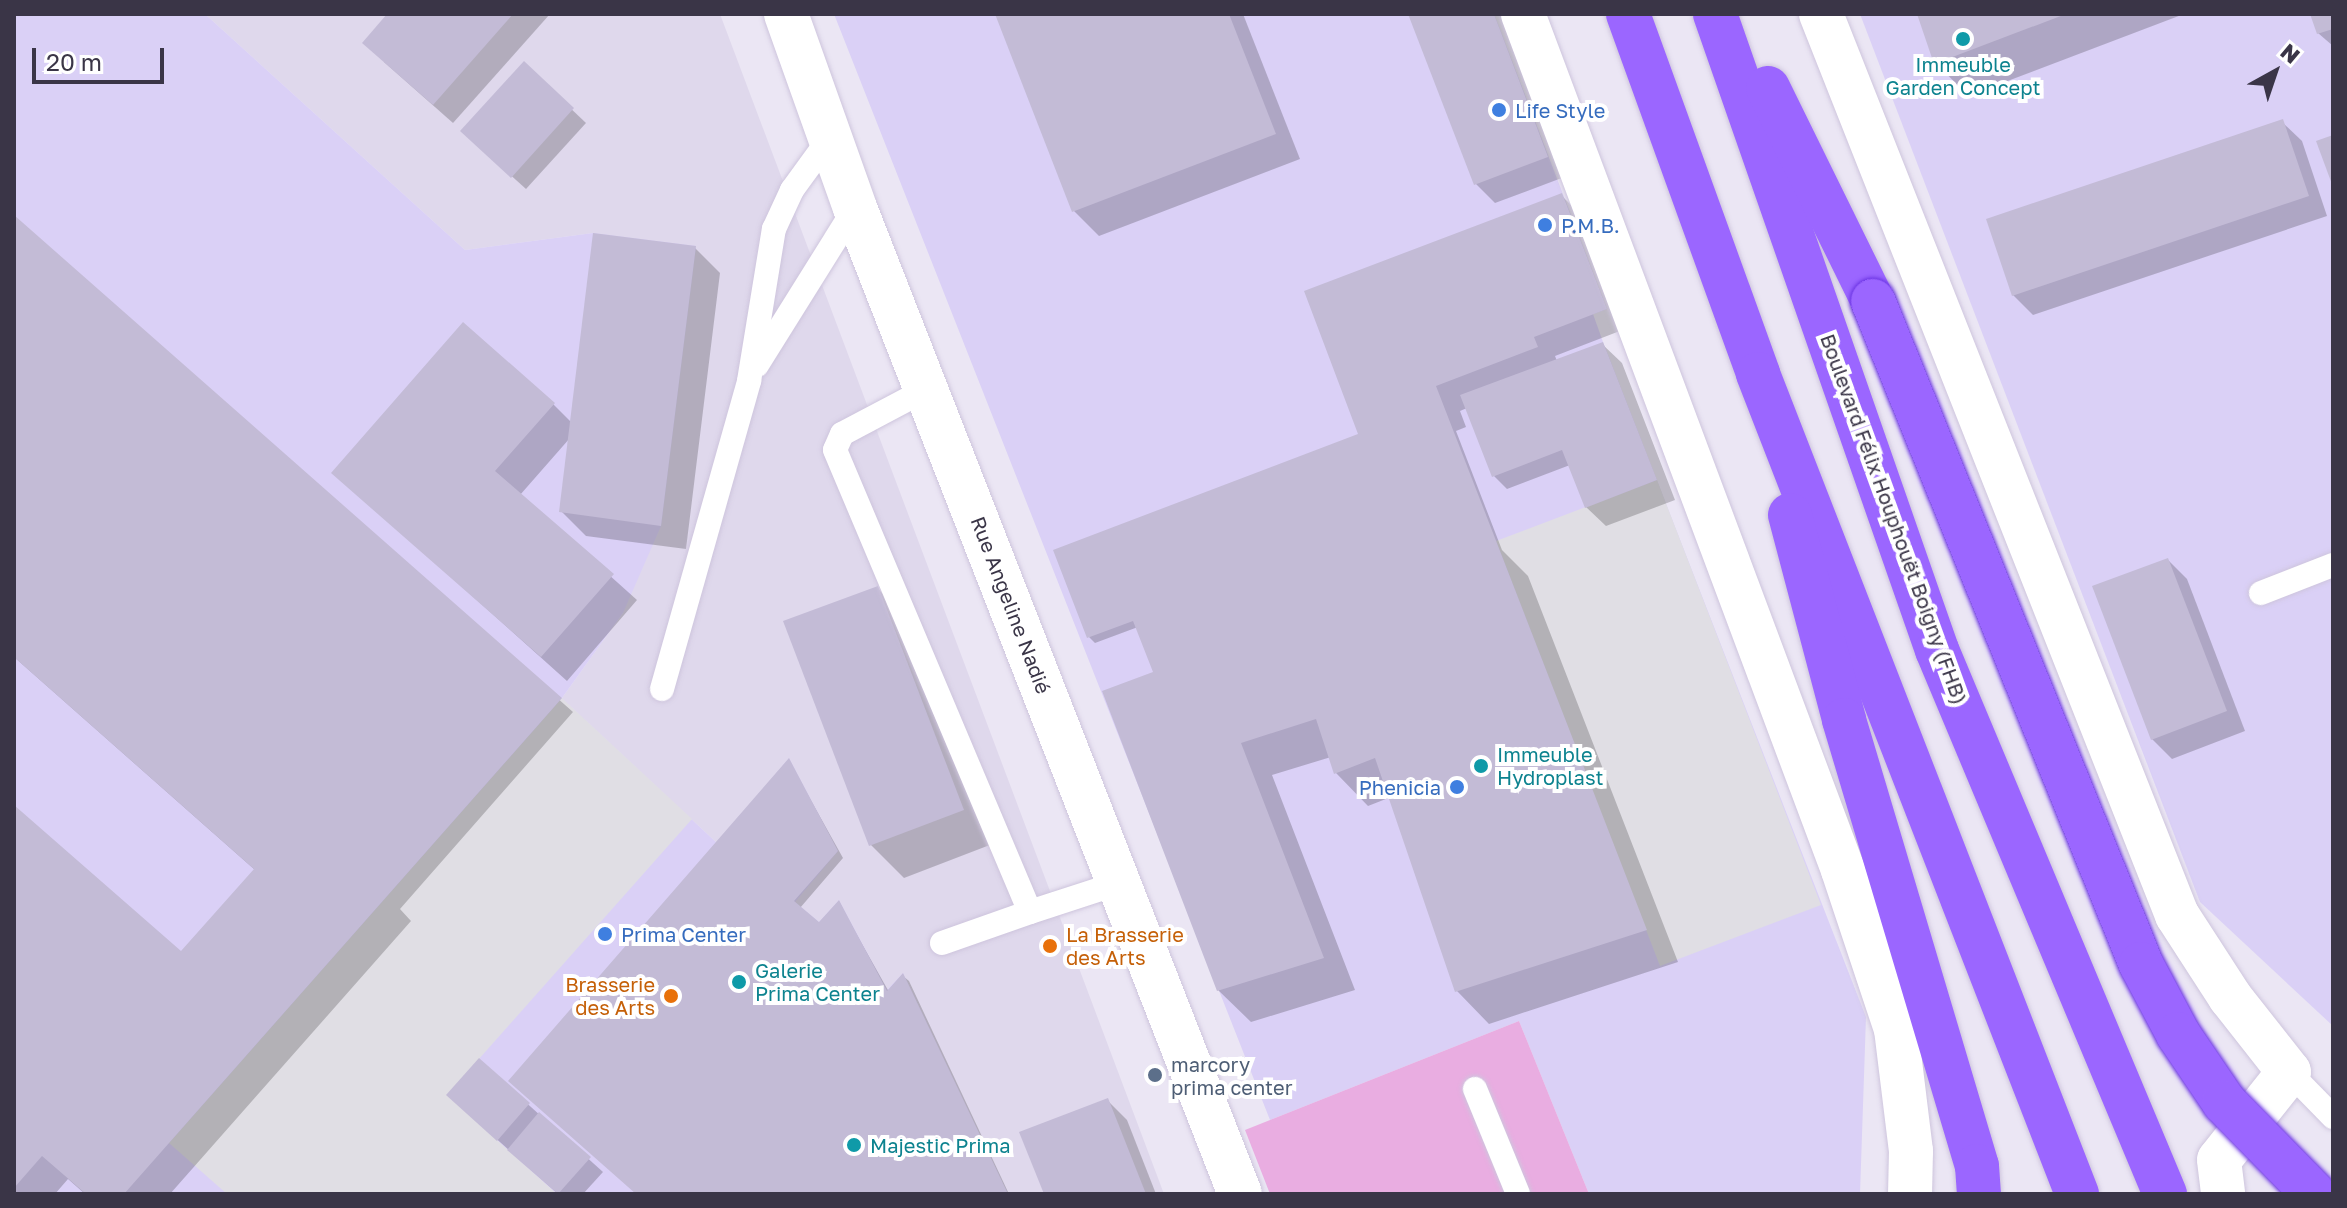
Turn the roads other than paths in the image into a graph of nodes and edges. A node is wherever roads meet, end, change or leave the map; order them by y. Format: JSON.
{"nodes":[{"id":1,"x":786,"y":14,"type":"edge"},
{"id":2,"x":1523,"y":14,"type":"edge"},
{"id":3,"x":1628,"y":14,"type":"edge"},
{"id":4,"x":1715,"y":14,"type":"edge"},
{"id":5,"x":1733,"y":14,"type":"edge"},
{"id":6,"x":1821,"y":14,"type":"edge"},
{"id":7,"x":832,"y":135,"type":"junction"},
{"id":8,"x":855,"y":208,"type":"junction"},
{"id":9,"x":1758,"y":374,"type":"junction"},
{"id":10,"x":749,"y":381,"type":"junction"},
{"id":11,"x":927,"y":389,"type":"junction"},
{"id":12,"x":2333,"y":565,"type":"edge"},
{"id":13,"x":2261,"y":593,"type":"dead end"},
{"id":14,"x":662,"y":689,"type":"dead end"},
{"id":15,"x":1119,"y":883,"type":"junction"},
{"id":16,"x":1030,"y":912,"type":"junction"},
{"id":17,"x":942,"y":943,"type":"dead end"},
{"id":18,"x":2289,"y":1072,"type":"junction"},
{"id":19,"x":1475,"y":1089,"type":"dead end"},
{"id":20,"x":2333,"y":1117,"type":"edge"},
{"id":21,"x":1978,"y":1180,"type":"edge"},
{"id":22,"x":1240,"y":1194,"type":"edge"},
{"id":23,"x":1518,"y":1194,"type":"edge"},
{"id":24,"x":1910,"y":1194,"type":"edge"},
{"id":25,"x":2077,"y":1194,"type":"edge"},
{"id":26,"x":2165,"y":1194,"type":"edge"},
{"id":27,"x":2223,"y":1194,"type":"edge"},
{"id":28,"x":2314,"y":1194,"type":"edge"}],
"edges":[{"from":1,"to":7,"type":"street","name":"Rue Angeline Nadié"},
{"from":2,"to":24,"type":"street"},
{"from":3,"to":9,"type":"highway"},
{"from":4,"to":26,"type":"highway","name":"Boulevard Félix Houphouët Boigny (FHB)"},
{"from":5,"to":28,"type":"highway","bridge":true},
{"from":6,"to":18,"type":"street"},
{"from":7,"to":8,"type":"street","name":"Rue Angeline Nadié"},
{"from":7,"to":10,"type":"lane"},
{"from":8,"to":10,"type":"lane"},
{"from":8,"to":11,"type":"street","name":"Rue Angeline Nadié"},
{"from":9,"to":21,"type":"highway"},
{"from":9,"to":25,"type":"highway"},
{"from":10,"to":14,"type":"lane"},
{"from":11,"to":15,"type":"street","name":"Rue Angeline Nadié"},
{"from":11,"to":16,"type":"lane"},
{"from":12,"to":13,"type":"lane"},
{"from":15,"to":16,"type":"lane"},
{"from":15,"to":22,"type":"street","name":"Rue Angeline Nadié"},
{"from":16,"to":17,"type":"lane"},
{"from":18,"to":20,"type":"lane"},
{"from":18,"to":27,"type":"street"},
{"from":19,"to":23,"type":"lane"}]}
